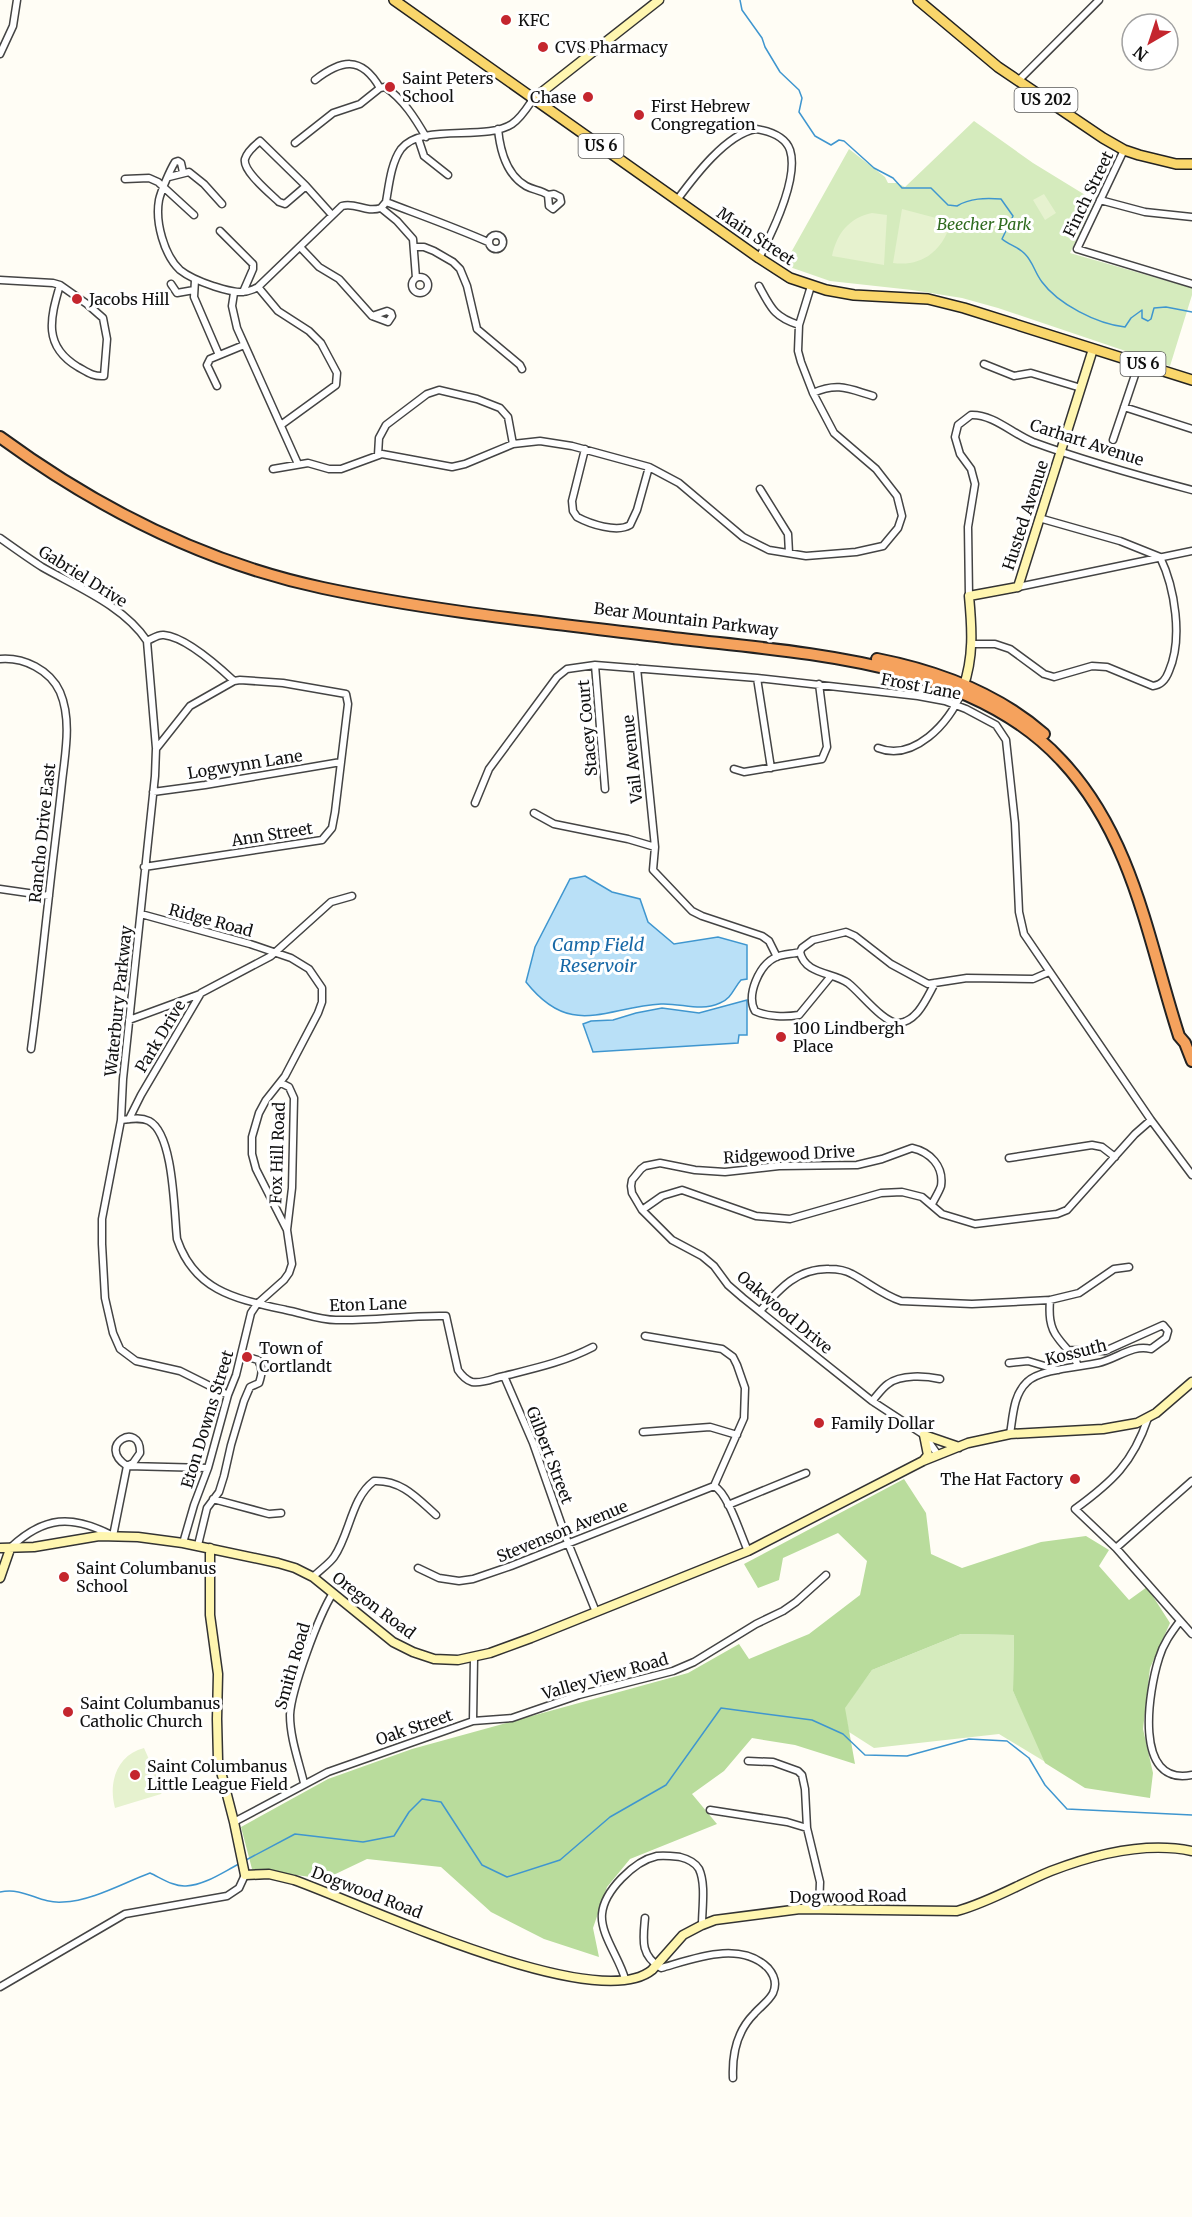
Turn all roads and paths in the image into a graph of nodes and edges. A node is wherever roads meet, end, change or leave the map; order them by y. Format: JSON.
{"nodes":[{"id":1,"x":17,"y":0,"type":"edge"},
{"id":2,"x":394,"y":0,"type":"edge"},
{"id":3,"x":660,"y":0,"type":"edge"},
{"id":4,"x":918,"y":0,"type":"edge"},
{"id":5,"x":1099,"y":0,"type":"edge"},
{"id":6,"x":0,"y":54,"type":"edge"},
{"id":7,"x":315,"y":80,"type":"dead end"},
{"id":8,"x":1018,"y":81,"type":"junction"},
{"id":9,"x":380,"y":88,"type":"junction"},
{"id":10,"x":532,"y":99,"type":"junction"},
{"id":11,"x":498,"y":129,"type":"junction"},
{"id":12,"x":426,"y":136,"type":"junction"},
{"id":13,"x":418,"y":138,"type":"junction"},
{"id":14,"x":295,"y":143,"type":"dead end"},
{"id":15,"x":1124,"y":150,"type":"junction"},
{"id":16,"x":1192,"y":164,"type":"edge"},
{"id":17,"x":183,"y":172,"type":"junction"},
{"id":18,"x":448,"y":175,"type":"dead end"},
{"id":19,"x":169,"y":177,"type":"junction"},
{"id":20,"x":125,"y":179,"type":"dead end"},
{"id":21,"x":306,"y":186,"type":"junction"},
{"id":22,"x":163,"y":188,"type":"junction"},
{"id":23,"x":548,"y":195,"type":"dead end"},
{"id":24,"x":677,"y":200,"type":"junction"},
{"id":25,"x":1100,"y":200,"type":"junction"},
{"id":26,"x":222,"y":204,"type":"dead end"},
{"id":27,"x":383,"y":205,"type":"junction"},
{"id":28,"x":194,"y":215,"type":"dead end"},
{"id":29,"x":332,"y":215,"type":"junction"},
{"id":30,"x":1192,"y":217,"type":"edge"},
{"id":31,"x":220,"y":231,"type":"dead end"},
{"id":32,"x":488,"y":242,"type":"dead end"},
{"id":33,"x":414,"y":247,"type":"junction"},
{"id":34,"x":301,"y":248,"type":"junction"},
{"id":35,"x":759,"y":258,"type":"junction"},
{"id":36,"x":416,"y":278,"type":"dead end"},
{"id":37,"x":0,"y":280,"type":"edge"},
{"id":38,"x":195,"y":280,"type":"junction"},
{"id":39,"x":171,"y":284,"type":"dead end"},
{"id":40,"x":1192,"y":284,"type":"edge"},
{"id":41,"x":60,"y":285,"type":"junction"},
{"id":42,"x":759,"y":286,"type":"dead end"},
{"id":43,"x":811,"y":286,"type":"junction"},
{"id":44,"x":258,"y":287,"type":"junction"},
{"id":45,"x":194,"y":290,"type":"junction"},
{"id":46,"x":243,"y":292,"type":"junction"},
{"id":47,"x":234,"y":293,"type":"junction"},
{"id":48,"x":372,"y":316,"type":"dead end"},
{"id":49,"x":799,"y":325,"type":"junction"},
{"id":50,"x":244,"y":345,"type":"junction"},
{"id":51,"x":1093,"y":349,"type":"junction"},
{"id":52,"x":219,"y":355,"type":"junction"},
{"id":53,"x":1139,"y":363,"type":"junction"},
{"id":54,"x":984,"y":364,"type":"dead end"},
{"id":55,"x":522,"y":369,"type":"dead end"},
{"id":56,"x":1192,"y":380,"type":"edge"},
{"id":57,"x":217,"y":386,"type":"dead end"},
{"id":58,"x":1081,"y":388,"type":"junction"},
{"id":59,"x":813,"y":393,"type":"junction"},
{"id":60,"x":873,"y":396,"type":"dead end"},
{"id":61,"x":1124,"y":407,"type":"junction"},
{"id":62,"x":281,"y":425,"type":"junction"},
{"id":63,"x":0,"y":428,"type":"edge"},
{"id":64,"x":1192,"y":429,"type":"edge"},
{"id":65,"x":0,"y":437,"type":"edge"},
{"id":66,"x":1113,"y":440,"type":"dead end"},
{"id":67,"x":513,"y":444,"type":"junction"},
{"id":68,"x":585,"y":449,"type":"junction"},
{"id":69,"x":1061,"y":450,"type":"junction"},
{"id":70,"x":378,"y":455,"type":"junction"},
{"id":71,"x":298,"y":464,"type":"junction"},
{"id":72,"x":649,"y":467,"type":"junction"},
{"id":73,"x":273,"y":469,"type":"dead end"},
{"id":74,"x":760,"y":489,"type":"dead end"},
{"id":75,"x":1192,"y":490,"type":"edge"},
{"id":76,"x":1040,"y":518,"type":"junction"},
{"id":77,"x":0,"y":538,"type":"edge"},
{"id":78,"x":1192,"y":551,"type":"edge"},
{"id":79,"x":789,"y":553,"type":"junction"},
{"id":80,"x":1160,"y":557,"type":"junction"},
{"id":81,"x":1018,"y":587,"type":"junction"},
{"id":82,"x":969,"y":596,"type":"junction"},
{"id":83,"x":147,"y":641,"type":"junction"},
{"id":84,"x":972,"y":644,"type":"junction"},
{"id":85,"x":0,"y":659,"type":"edge"},
{"id":86,"x":595,"y":665,"type":"junction"},
{"id":87,"x":637,"y":668,"type":"junction"},
{"id":88,"x":757,"y":678,"type":"junction"},
{"id":89,"x":234,"y":681,"type":"junction"},
{"id":90,"x":819,"y":684,"type":"junction"},
{"id":91,"x":963,"y":689,"type":"junction"},
{"id":92,"x":955,"y":705,"type":"junction"},
{"id":93,"x":879,"y":748,"type":"dead end"},
{"id":94,"x":156,"y":749,"type":"junction"},
{"id":95,"x":341,"y":762,"type":"junction"},
{"id":96,"x":771,"y":768,"type":"junction"},
{"id":97,"x":734,"y":769,"type":"dead end"},
{"id":98,"x":605,"y":789,"type":"dead end"},
{"id":99,"x":153,"y":792,"type":"junction"},
{"id":100,"x":476,"y":803,"type":"dead end"},
{"id":101,"x":534,"y":813,"type":"dead end"},
{"id":102,"x":655,"y":847,"type":"junction"},
{"id":103,"x":144,"y":867,"type":"junction"},
{"id":104,"x":0,"y":889,"type":"edge"},
{"id":105,"x":49,"y":896,"type":"junction"},
{"id":106,"x":352,"y":896,"type":"dead end"},
{"id":107,"x":141,"y":914,"type":"junction"},
{"id":108,"x":275,"y":952,"type":"junction"},
{"id":109,"x":800,"y":952,"type":"junction"},
{"id":110,"x":777,"y":957,"type":"junction"},
{"id":111,"x":1049,"y":972,"type":"junction"},
{"id":112,"x":831,"y":976,"type":"junction"},
{"id":113,"x":935,"y":983,"type":"junction"},
{"id":114,"x":201,"y":993,"type":"junction"},
{"id":115,"x":129,"y":1020,"type":"junction"},
{"id":116,"x":32,"y":1049,"type":"dead end"},
{"id":117,"x":1192,"y":1061,"type":"edge"},
{"id":118,"x":281,"y":1083,"type":"junction"},
{"id":119,"x":129,"y":1119,"type":"junction"},
{"id":120,"x":121,"y":1120,"type":"junction"},
{"id":121,"x":1151,"y":1120,"type":"junction"},
{"id":122,"x":1115,"y":1157,"type":"junction"},
{"id":123,"x":1009,"y":1158,"type":"dead end"},
{"id":124,"x":1192,"y":1175,"type":"edge"},
{"id":125,"x":932,"y":1204,"type":"junction"},
{"id":126,"x":642,"y":1210,"type":"junction"},
{"id":127,"x":287,"y":1230,"type":"junction"},
{"id":128,"x":1129,"y":1267,"type":"dead end"},
{"id":129,"x":1050,"y":1300,"type":"junction"},
{"id":130,"x":257,"y":1304,"type":"junction"},
{"id":131,"x":760,"y":1311,"type":"junction"},
{"id":132,"x":645,"y":1336,"type":"dead end"},
{"id":133,"x":593,"y":1347,"type":"dead end"},
{"id":134,"x":1069,"y":1350,"type":"junction"},
{"id":135,"x":241,"y":1355,"type":"junction"},
{"id":136,"x":1009,"y":1363,"type":"dead end"},
{"id":137,"x":1078,"y":1366,"type":"junction"},
{"id":138,"x":1058,"y":1370,"type":"junction"},
{"id":139,"x":504,"y":1376,"type":"junction"},
{"id":140,"x":940,"y":1379,"type":"dead end"},
{"id":141,"x":1192,"y":1382,"type":"edge"},
{"id":142,"x":228,"y":1395,"type":"junction"},
{"id":143,"x":872,"y":1401,"type":"junction"},
{"id":144,"x":1148,"y":1418,"type":"junction"},
{"id":145,"x":643,"y":1432,"type":"dead end"},
{"id":146,"x":1010,"y":1434,"type":"junction"},
{"id":147,"x":737,"y":1435,"type":"junction"},
{"id":148,"x":924,"y":1435,"type":"junction"},
{"id":149,"x":959,"y":1447,"type":"junction"},
{"id":150,"x":938,"y":1455,"type":"junction"},
{"id":151,"x":923,"y":1461,"type":"junction"},
{"id":152,"x":127,"y":1466,"type":"junction"},
{"id":153,"x":208,"y":1468,"type":"junction"},
{"id":154,"x":806,"y":1473,"type":"dead end"},
{"id":155,"x":1192,"y":1480,"type":"edge"},
{"id":156,"x":714,"y":1485,"type":"junction"},
{"id":157,"x":213,"y":1499,"type":"junction"},
{"id":158,"x":728,"y":1505,"type":"junction"},
{"id":159,"x":281,"y":1513,"type":"dead end"},
{"id":160,"x":436,"y":1515,"type":"dead end"},
{"id":161,"x":113,"y":1536,"type":"junction"},
{"id":162,"x":183,"y":1542,"type":"junction"},
{"id":163,"x":568,"y":1543,"type":"junction"},
{"id":164,"x":198,"y":1545,"type":"junction"},
{"id":165,"x":0,"y":1548,"type":"edge"},
{"id":166,"x":210,"y":1548,"type":"junction"},
{"id":167,"x":1116,"y":1548,"type":"junction"},
{"id":168,"x":10,"y":1549,"type":"junction"},
{"id":169,"x":748,"y":1551,"type":"junction"},
{"id":170,"x":418,"y":1568,"type":"dead end"},
{"id":171,"x":826,"y":1575,"type":"dead end"},
{"id":172,"x":313,"y":1576,"type":"junction"},
{"id":173,"x":0,"y":1578,"type":"edge"},
{"id":174,"x":333,"y":1593,"type":"junction"},
{"id":175,"x":596,"y":1612,"type":"junction"},
{"id":176,"x":1180,"y":1621,"type":"junction"},
{"id":177,"x":1192,"y":1634,"type":"edge"},
{"id":178,"x":474,"y":1658,"type":"junction"},
{"id":179,"x":473,"y":1721,"type":"junction"},
{"id":180,"x":748,"y":1761,"type":"dead end"},
{"id":181,"x":1192,"y":1775,"type":"edge"},
{"id":182,"x":304,"y":1784,"type":"junction"},
{"id":183,"x":710,"y":1810,"type":"dead end"},
{"id":184,"x":234,"y":1822,"type":"junction"},
{"id":185,"x":807,"y":1828,"type":"junction"},
{"id":186,"x":1192,"y":1851,"type":"edge"},
{"id":187,"x":244,"y":1871,"type":"junction"},
{"id":188,"x":819,"y":1909,"type":"junction"},
{"id":189,"x":645,"y":1918,"type":"dead end"},
{"id":190,"x":702,"y":1924,"type":"junction"},
{"id":191,"x":656,"y":1965,"type":"junction"},
{"id":192,"x":625,"y":1979,"type":"junction"},
{"id":193,"x":0,"y":1987,"type":"edge"},
{"id":194,"x":733,"y":2078,"type":"dead end"}],
"edges":[{"from":1,"to":6,"type":"street"},
{"from":2,"to":10,"type":"main road","name":"Main Street","number":"US 6"},
{"from":3,"to":10,"type":"street"},
{"from":4,"to":8,"type":"main road","number":"US 202"},
{"from":5,"to":8,"type":"street"},
{"from":7,"to":9,"type":"street"},
{"from":8,"to":15,"type":"main road","number":"US 202"},
{"from":9,"to":12,"type":"street"},
{"from":9,"to":14,"type":"street"},
{"from":10,"to":11,"type":"street"},
{"from":10,"to":24,"type":"main road","name":"Main Street","number":"US 6"},
{"from":11,"to":12,"type":"street"},
{"from":11,"to":23,"type":"street"},
{"from":12,"to":13,"type":"street"},
{"from":13,"to":18,"type":"street"},
{"from":13,"to":27,"type":"street"},
{"from":15,"to":16,"type":"main road","number":"US 202"},
{"from":15,"to":25,"type":"street","name":"Finch Street"},
{"from":17,"to":19,"type":"street"},
{"from":17,"to":19,"type":"street"},
{"from":17,"to":26,"type":"street"},
{"from":19,"to":22,"type":"street"},
{"from":20,"to":22,"type":"street"},
{"from":21,"to":21,"type":"street"},
{"from":21,"to":29,"type":"street"},
{"from":22,"to":28,"type":"street"},
{"from":22,"to":38,"type":"street"},
{"from":24,"to":35,"type":"main road","name":"Main Street","number":"US 6"},
{"from":24,"to":35,"type":"street"},
{"from":25,"to":30,"type":"street"},
{"from":25,"to":40,"type":"street","name":"Finch Street"},
{"from":27,"to":29,"type":"street"},
{"from":27,"to":32,"type":"street"},
{"from":27,"to":33,"type":"street"},
{"from":29,"to":34,"type":"street"},
{"from":31,"to":46,"type":"street"},
{"from":33,"to":36,"type":"street"},
{"from":33,"to":55,"type":"street"},
{"from":34,"to":44,"type":"street"},
{"from":34,"to":48,"type":"street"},
{"from":35,"to":43,"type":"main road","name":"Main Street","number":"US 6"},
{"from":37,"to":41,"type":"street"},
{"from":38,"to":45,"type":"street"},
{"from":38,"to":47,"type":"street"},
{"from":39,"to":45,"type":"street"},
{"from":41,"to":41,"type":"street"},
{"from":42,"to":49,"type":"street"},
{"from":43,"to":49,"type":"street"},
{"from":43,"to":51,"type":"main road","name":"Main Street","number":"US 6"},
{"from":44,"to":46,"type":"street"},
{"from":44,"to":62,"type":"street"},
{"from":45,"to":52,"type":"street"},
{"from":46,"to":47,"type":"street"},
{"from":47,"to":50,"type":"street"},
{"from":49,"to":59,"type":"street"},
{"from":50,"to":52,"type":"street"},
{"from":50,"to":62,"type":"street"},
{"from":51,"to":53,"type":"main road","name":"Main Street","number":"US 6"},
{"from":51,"to":58,"type":"street","name":"Husted Avenue"},
{"from":52,"to":57,"type":"street"},
{"from":53,"to":56,"type":"main road","name":"Main Street","number":"US 6"},
{"from":53,"to":61,"type":"street"},
{"from":54,"to":58,"type":"street"},
{"from":58,"to":69,"type":"street","name":"Husted Avenue"},
{"from":59,"to":60,"type":"street"},
{"from":59,"to":79,"type":"street"},
{"from":61,"to":64,"type":"street"},
{"from":61,"to":66,"type":"street"},
{"from":62,"to":71,"type":"street"},
{"from":63,"to":91,"type":"highway","name":"Bear Mountain Parkway"},
{"from":65,"to":91,"type":"highway","name":"Bear Mountain Parkway"},
{"from":67,"to":68,"type":"street"},
{"from":67,"to":70,"type":"street"},
{"from":67,"to":70,"type":"street"},
{"from":68,"to":72,"type":"street"},
{"from":68,"to":72,"type":"street"},
{"from":69,"to":75,"type":"street","name":"Carhart Avenue"},
{"from":69,"to":76,"type":"street","name":"Husted Avenue"},
{"from":69,"to":82,"type":"street","name":"Carhart Avenue"},
{"from":70,"to":71,"type":"street"},
{"from":71,"to":73,"type":"street"},
{"from":72,"to":79,"type":"street"},
{"from":74,"to":79,"type":"street"},
{"from":76,"to":80,"type":"street"},
{"from":76,"to":81,"type":"street","name":"Husted Avenue"},
{"from":77,"to":83,"type":"street","name":"Gabriel Drive"},
{"from":78,"to":80,"type":"street"},
{"from":80,"to":81,"type":"street"},
{"from":80,"to":84,"type":"street"},
{"from":81,"to":82,"type":"street"},
{"from":82,"to":84,"type":"street","name":"Carhart Avenue"},
{"from":83,"to":89,"type":"street"},
{"from":83,"to":94,"type":"street","name":"Waterbury Parkway"},
{"from":84,"to":91,"type":"street","name":"Carhart Avenue"},
{"from":85,"to":105,"type":"street","name":"Rancho Drive East"},
{"from":86,"to":87,"type":"street","name":"Frost Lane"},
{"from":86,"to":98,"type":"street","name":"Stacey Court"},
{"from":86,"to":100,"type":"street","name":"Frost Lane"},
{"from":87,"to":88,"type":"street","name":"Frost Lane"},
{"from":87,"to":102,"type":"street","name":"Vail Avenue"},
{"from":88,"to":90,"type":"street","name":"Frost Lane"},
{"from":88,"to":96,"type":"street"},
{"from":89,"to":94,"type":"street"},
{"from":89,"to":95,"type":"street","name":"Ann Street"},
{"from":90,"to":92,"type":"street","name":"Frost Lane"},
{"from":90,"to":96,"type":"street"},
{"from":91,"to":92,"type":"street"},
{"from":91,"to":117,"type":"highway","name":"Bear Mountain Parkway"},
{"from":92,"to":93,"type":"street"},
{"from":92,"to":111,"type":"street","name":"Frost Lane"},
{"from":94,"to":99,"type":"street","name":"Waterbury Parkway"},
{"from":95,"to":99,"type":"street","name":"Logwynn Lane"},
{"from":95,"to":103,"type":"street","name":"Ann Street"},
{"from":96,"to":97,"type":"street"},
{"from":99,"to":103,"type":"street","name":"Waterbury Parkway"},
{"from":101,"to":102,"type":"street"},
{"from":102,"to":110,"type":"street","name":"Vail Avenue"},
{"from":103,"to":107,"type":"street","name":"Waterbury Parkway"},
{"from":104,"to":105,"type":"street"},
{"from":105,"to":116,"type":"street","name":"Rancho Drive East"},
{"from":106,"to":108,"type":"street","name":"Park Drive"},
{"from":107,"to":108,"type":"street","name":"Ridge Road"},
{"from":107,"to":115,"type":"street","name":"Waterbury Parkway"},
{"from":108,"to":114,"type":"street","name":"Park Drive"},
{"from":108,"to":118,"type":"street","name":"Fox Hill Road"},
{"from":109,"to":110,"type":"street"},
{"from":109,"to":112,"type":"street"},
{"from":109,"to":113,"type":"street"},
{"from":110,"to":112,"type":"street"},
{"from":111,"to":113,"type":"street"},
{"from":111,"to":121,"type":"street","name":"Frost Lane"},
{"from":112,"to":113,"type":"street"},
{"from":114,"to":115,"type":"street"},
{"from":114,"to":119,"type":"street","name":"Park Drive"},
{"from":115,"to":120,"type":"street","name":"Waterbury Parkway"},
{"from":118,"to":127,"type":"street","name":"Fox Hill Road"},
{"from":118,"to":127,"type":"street","name":"Fox Hill Road"},
{"from":119,"to":120,"type":"street"},
{"from":119,"to":130,"type":"street","name":"Eton Lane"},
{"from":120,"to":142,"type":"street","name":"Waterbury Parkway"},
{"from":121,"to":122,"type":"street"},
{"from":121,"to":124,"type":"street","name":"Frost Lane"},
{"from":122,"to":123,"type":"street"},
{"from":122,"to":125,"type":"street"},
{"from":125,"to":126,"type":"street"},
{"from":125,"to":126,"type":"street","name":"Ridgewood Drive"},
{"from":126,"to":131,"type":"street","name":"Oakwood Drive"},
{"from":127,"to":130,"type":"street","name":"Fox Hill Road"},
{"from":128,"to":129,"type":"street"},
{"from":129,"to":131,"type":"street"},
{"from":129,"to":134,"type":"street"},
{"from":130,"to":135,"type":"street","name":"Eton Downs Street"},
{"from":130,"to":139,"type":"street","name":"Eton Lane"},
{"from":131,"to":143,"type":"street","name":"Oakwood Drive"},
{"from":132,"to":147,"type":"street"},
{"from":133,"to":139,"type":"street"},
{"from":134,"to":137,"type":"street"},
{"from":134,"to":137,"type":"street","name":"Kossuth"},
{"from":135,"to":142,"type":"street","name":"Eton Downs Street"},
{"from":135,"to":157,"type":"street"},
{"from":136,"to":138,"type":"street"},
{"from":137,"to":138,"type":"street","name":"Kossuth"},
{"from":138,"to":146,"type":"street","name":"Kossuth"},
{"from":139,"to":163,"type":"street","name":"Gilbert Street"},
{"from":140,"to":143,"type":"street"},
{"from":141,"to":144,"type":"street"},
{"from":142,"to":153,"type":"street","name":"Eton Downs Street"},
{"from":143,"to":148,"type":"street","name":"Oakwood Drive"},
{"from":144,"to":146,"type":"street","name":"Oregon Road"},
{"from":144,"to":167,"type":"street"},
{"from":145,"to":147,"type":"street"},
{"from":146,"to":149,"type":"street","name":"Oregon Road"},
{"from":147,"to":156,"type":"street"},
{"from":148,"to":149,"type":"street"},
{"from":148,"to":150,"type":"street","name":"Oakwood Drive"},
{"from":148,"to":151,"type":"street"},
{"from":149,"to":150,"type":"street","name":"Oregon Road"},
{"from":150,"to":151,"type":"street","name":"Oregon Road"},
{"from":151,"to":169,"type":"street","name":"Oregon Road"},
{"from":152,"to":152,"type":"street"},
{"from":152,"to":153,"type":"street"},
{"from":152,"to":161,"type":"street"},
{"from":153,"to":162,"type":"street","name":"Eton Downs Street"},
{"from":154,"to":158,"type":"street"},
{"from":155,"to":167,"type":"street"},
{"from":156,"to":158,"type":"street"},
{"from":156,"to":163,"type":"street","name":"Stevenson Avenue"},
{"from":157,"to":159,"type":"street"},
{"from":157,"to":164,"type":"street"},
{"from":158,"to":169,"type":"street"},
{"from":160,"to":172,"type":"street"},
{"from":161,"to":162,"type":"street","name":"Oregon Road"},
{"from":161,"to":168,"type":"street","name":"Oregon Road"},
{"from":161,"to":168,"type":"street"},
{"from":162,"to":164,"type":"street","name":"Oregon Road"},
{"from":163,"to":170,"type":"street","name":"Stevenson Avenue"},
{"from":163,"to":175,"type":"street","name":"Gilbert Street"},
{"from":164,"to":166,"type":"street","name":"Oregon Road"},
{"from":165,"to":168,"type":"street","name":"Oregon Road"},
{"from":166,"to":172,"type":"street","name":"Oregon Road"},
{"from":166,"to":184,"type":"street"},
{"from":167,"to":176,"type":"street"},
{"from":168,"to":173,"type":"street"},
{"from":169,"to":175,"type":"street","name":"Oregon Road"},
{"from":171,"to":179,"type":"street","name":"Valley View Road"},
{"from":172,"to":174,"type":"street","name":"Oregon Road"},
{"from":174,"to":178,"type":"street","name":"Oregon Road"},
{"from":174,"to":182,"type":"street","name":"Smith Road"},
{"from":175,"to":178,"type":"street","name":"Oregon Road"},
{"from":176,"to":177,"type":"street"},
{"from":176,"to":181,"type":"street"},
{"from":178,"to":179,"type":"street","name":"Oak Street"},
{"from":179,"to":182,"type":"street","name":"Oak Street"},
{"from":180,"to":185,"type":"street"},
{"from":182,"to":184,"type":"street"},
{"from":183,"to":185,"type":"street"},
{"from":184,"to":187,"type":"street"},
{"from":185,"to":188,"type":"street"},
{"from":186,"to":188,"type":"street","name":"Dogwood Road"},
{"from":187,"to":192,"type":"street","name":"Dogwood Road"},
{"from":187,"to":193,"type":"street"},
{"from":188,"to":190,"type":"street","name":"Dogwood Road"},
{"from":189,"to":191,"type":"street"},
{"from":190,"to":191,"type":"street","name":"Dogwood Road"},
{"from":190,"to":192,"type":"street"},
{"from":191,"to":192,"type":"street","name":"Dogwood Road"},
{"from":191,"to":194,"type":"street"}]}
